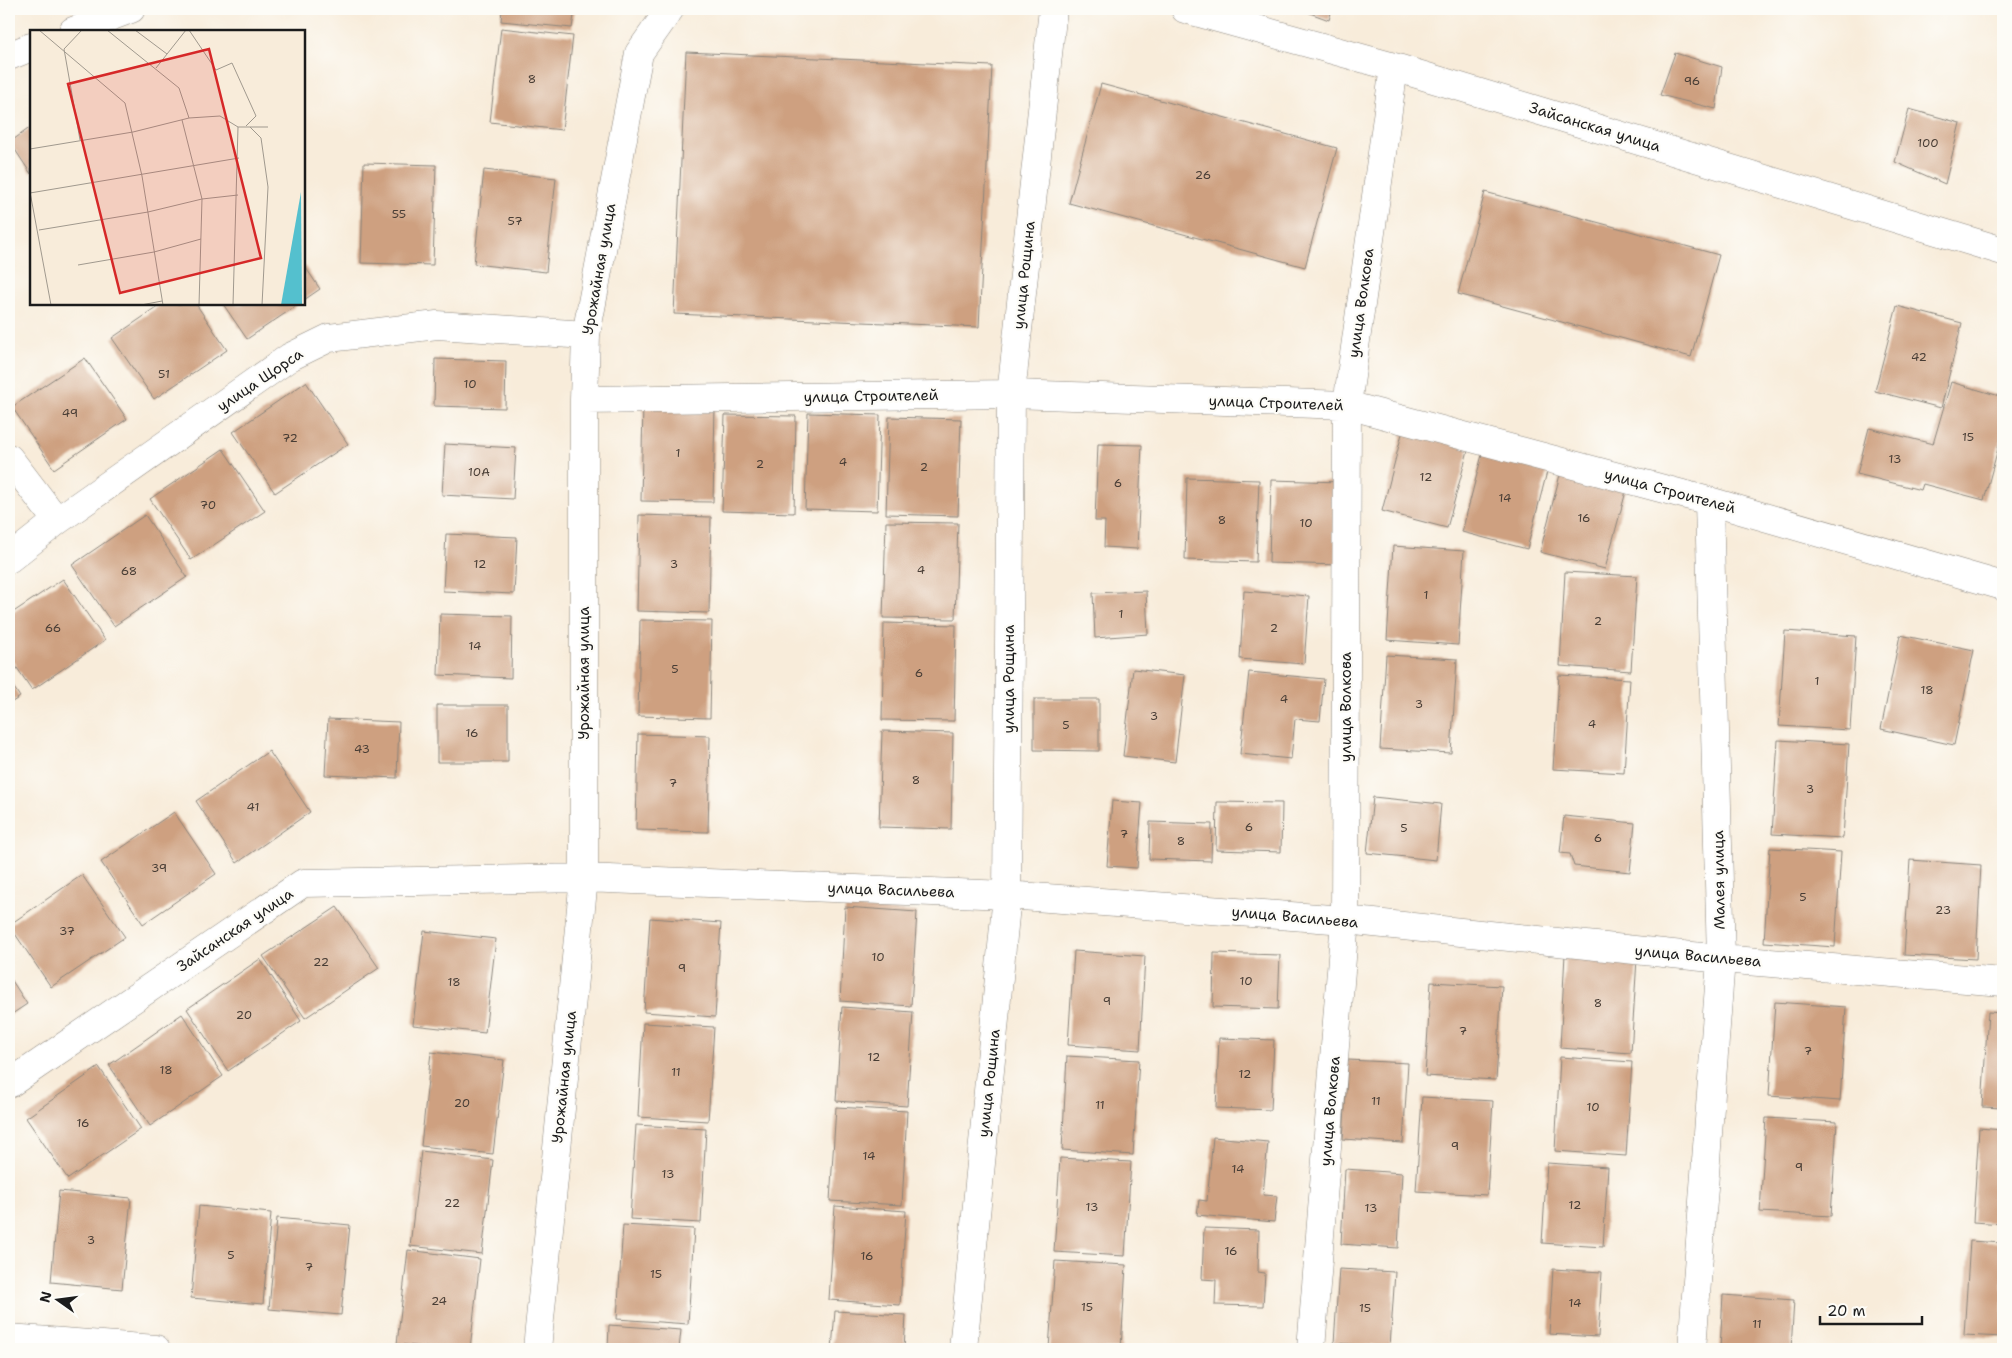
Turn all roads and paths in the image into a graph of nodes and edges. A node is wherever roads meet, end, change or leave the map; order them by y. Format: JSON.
{"nodes":[{"id":1,"x":131,"y":9,"type":"edge"},
{"id":2,"x":670,"y":9,"type":"edge"},
{"id":3,"x":1053,"y":9,"type":"edge"},
{"id":4,"x":1185,"y":9,"type":"edge"},
{"id":5,"x":76,"y":30,"type":"edge"},
{"id":6,"x":30,"y":47,"type":"edge"},
{"id":7,"x":9,"y":56,"type":"edge"},
{"id":8,"x":1394,"y":67,"type":"junction"},
{"id":9,"x":2003,"y":251,"type":"edge"},
{"id":10,"x":586,"y":334,"type":"junction"},
{"id":11,"x":1011,"y":394,"type":"junction"},
{"id":12,"x":584,"y":400,"type":"junction"},
{"id":13,"x":1347,"y":405,"type":"junction"},
{"id":14,"x":9,"y":458,"type":"edge"},
{"id":15,"x":1709,"y":501,"type":"junction"},
{"id":16,"x":57,"y":521,"type":"junction"},
{"id":17,"x":9,"y":559,"type":"edge"},
{"id":18,"x":2003,"y":586,"type":"edge"},
{"id":19,"x":584,"y":878,"type":"junction"},
{"id":20,"x":1007,"y":895,"type":"junction"},
{"id":21,"x":1346,"y":920,"type":"junction"},
{"id":22,"x":1721,"y":959,"type":"junction"},
{"id":23,"x":2003,"y":982,"type":"edge"},
{"id":24,"x":9,"y":1084,"type":"edge"},
{"id":25,"x":9,"y":1338,"type":"edge"},
{"id":26,"x":156,"y":1349,"type":"edge"},
{"id":27,"x":537,"y":1349,"type":"edge"},
{"id":28,"x":963,"y":1349,"type":"edge"},
{"id":29,"x":1311,"y":1349,"type":"edge"},
{"id":30,"x":1692,"y":1349,"type":"edge"}],
"edges":[{"from":1,"to":5,"type":"street"},
{"from":2,"to":10,"type":"street","name":"Урожайная улица"},
{"from":3,"to":11,"type":"street","name":"улица Рощина"},
{"from":4,"to":8,"type":"street","name":"Зайсанская улица"},
{"from":6,"to":7,"type":"street"},
{"from":8,"to":9,"type":"street","name":"Зайсанская улица"},
{"from":8,"to":13,"type":"street","name":"улица Волкова"},
{"from":10,"to":12,"type":"street","name":"Урожайная улица"},
{"from":10,"to":16,"type":"street","name":"улица Щорса"},
{"from":11,"to":12,"type":"street","name":"улица Строителей"},
{"from":11,"to":13,"type":"street","name":"улица Строителей"},
{"from":11,"to":20,"type":"street","name":"улица Рощина"},
{"from":12,"to":19,"type":"street","name":"Урожайная улица"},
{"from":13,"to":15,"type":"street","name":"улица Строителей"},
{"from":13,"to":21,"type":"street","name":"улица Волкова"},
{"from":14,"to":16,"type":"street"},
{"from":15,"to":18,"type":"street","name":"улица Строителей"},
{"from":15,"to":22,"type":"street","name":"Малея улица"},
{"from":16,"to":17,"type":"street","name":"улица Щорса"},
{"from":19,"to":20,"type":"street","name":"улица Васильева"},
{"from":19,"to":24,"type":"street","name":"Зайсанская улица"},
{"from":19,"to":27,"type":"street","name":"Урожайная улица"},
{"from":20,"to":21,"type":"street","name":"улица Васильева"},
{"from":20,"to":28,"type":"street","name":"улица Рощина"},
{"from":21,"to":22,"type":"street","name":"улица Васильева"},
{"from":21,"to":29,"type":"street","name":"улица Волкова"},
{"from":22,"to":23,"type":"street","name":"улица Васильева"},
{"from":22,"to":30,"type":"street","name":"Малея улица"},
{"from":25,"to":26,"type":"street"}]}
